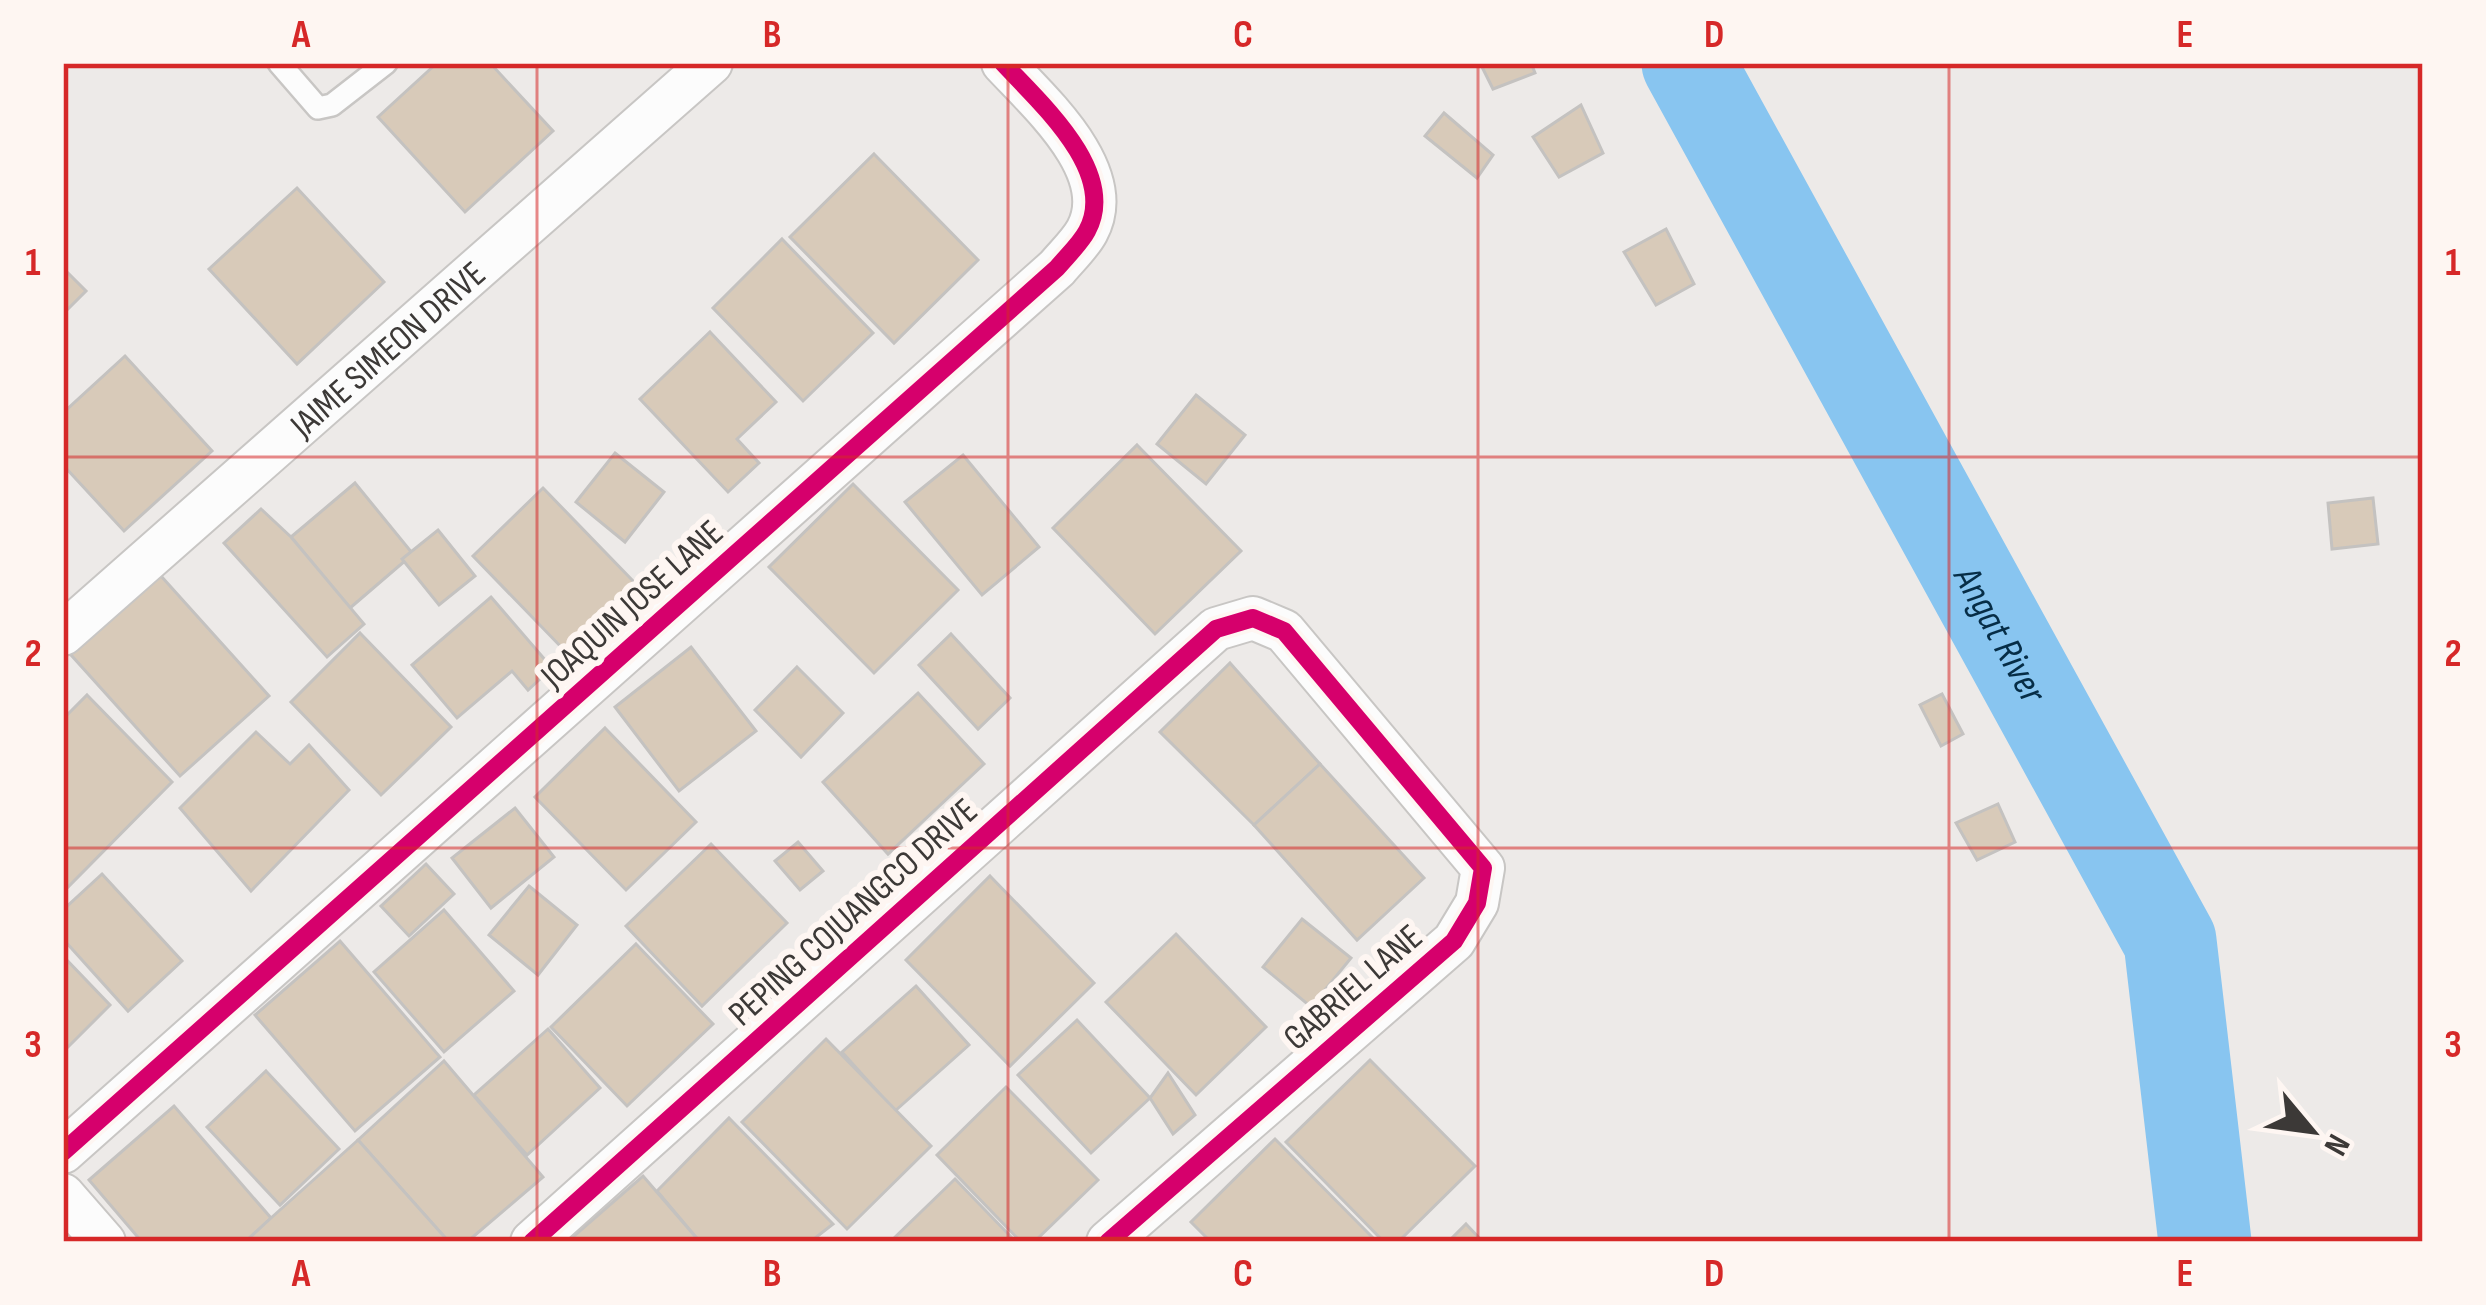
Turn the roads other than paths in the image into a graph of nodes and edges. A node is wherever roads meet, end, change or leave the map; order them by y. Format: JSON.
{"nodes":[{"id":1,"x":279,"y":63,"type":"edge"},
{"id":2,"x":386,"y":63,"type":"edge"},
{"id":3,"x":711,"y":63,"type":"edge"},
{"id":4,"x":1022,"y":73,"type":"edge"},
{"id":5,"x":1216,"y":629,"type":"joint"},
{"id":6,"x":63,"y":634,"type":"edge"},
{"id":7,"x":63,"y":1152,"type":"edge"},
{"id":8,"x":63,"y":1195,"type":"edge"},
{"id":9,"x":104,"y":1242,"type":"edge"},
{"id":10,"x":532,"y":1242,"type":"edge"},
{"id":11,"x":1108,"y":1242,"type":"edge"}],
"edges":[{"from":1,"to":2,"type":"lane"},
{"from":3,"to":6,"type":"street","name":"JAIME SIMEON DRIVE"},
{"from":4,"to":7,"type":"street","name":"JOAQUIN JOSE LANE"},
{"from":5,"to":10,"type":"street","name":"PEPING COJUANGCO DRIVE"},
{"from":5,"to":11,"type":"street","name":"GABRIEL LANE"},
{"from":8,"to":9,"type":"street"}]}
